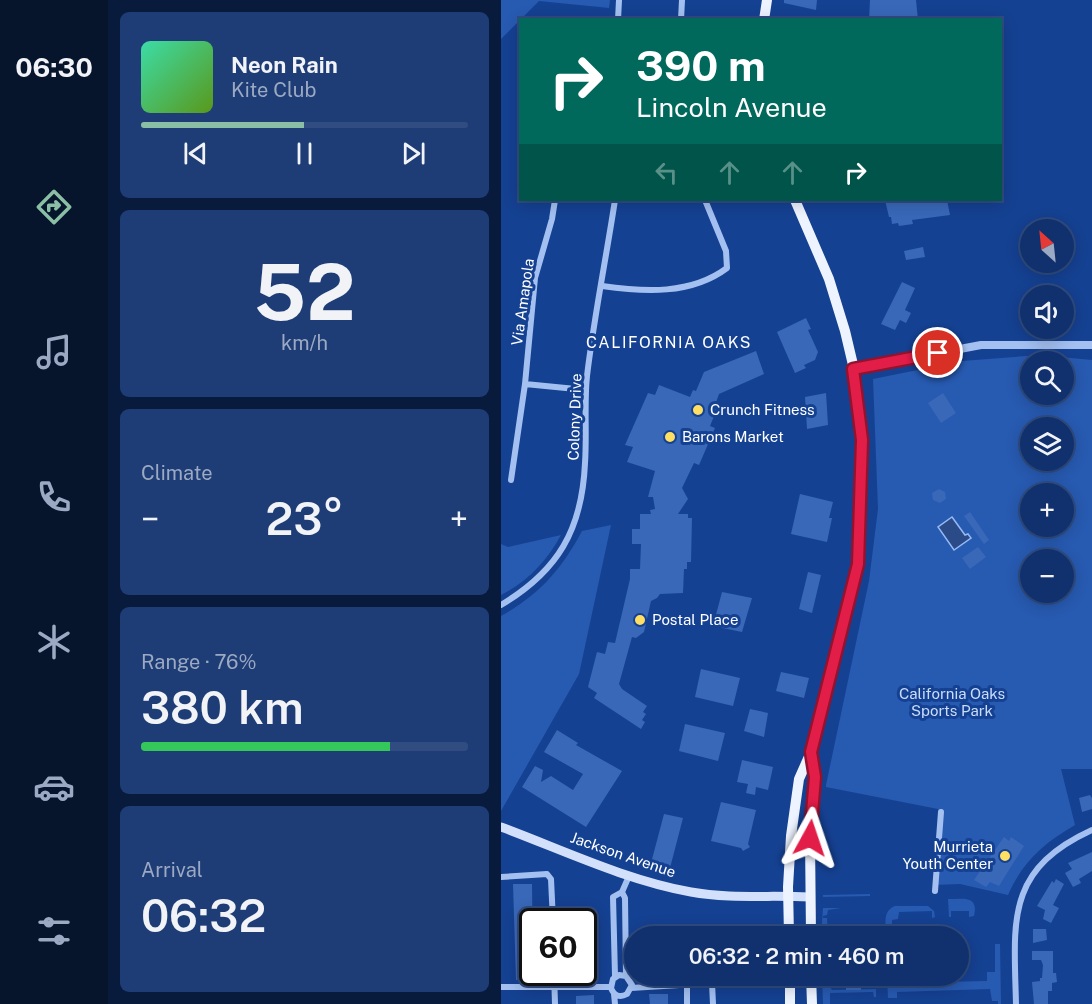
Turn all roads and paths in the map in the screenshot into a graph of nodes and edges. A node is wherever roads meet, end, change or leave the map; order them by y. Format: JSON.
{"nodes":[{"id":1,"x":619,"y":0,"type":"edge"},
{"id":2,"x":682,"y":0,"type":"edge"},
{"id":3,"x":767,"y":0,"type":"edge"},
{"id":4,"x":618,"y":18,"type":"edge"},
{"id":5,"x":681,"y":18,"type":"edge"},
{"id":6,"x":764,"y":18,"type":"edge"},
{"id":7,"x":555,"y":201,"type":"edge"},
{"id":8,"x":615,"y":201,"type":"edge"},
{"id":9,"x":705,"y":201,"type":"edge"},
{"id":10,"x":795,"y":201,"type":"edge"},
{"id":11,"x":602,"y":286,"type":"junction"},
{"id":12,"x":1092,"y":345,"type":"edge"},
{"id":13,"x":853,"y":369,"type":"junction"},
{"id":14,"x":525,"y":384,"type":"junction"},
{"id":15,"x":586,"y":390,"type":"junction"},
{"id":16,"x":511,"y":480,"type":"dead end"},
{"id":17,"x":501,"y":606,"type":"edge"},
{"id":18,"x":811,"y":752,"type":"junction"},
{"id":19,"x":941,"y":812,"type":"dead end"},
{"id":20,"x":501,"y":826,"type":"edge"},
{"id":21,"x":1092,"y":830,"type":"edge"},
{"id":22,"x":629,"y":876,"type":"junction"},
{"id":23,"x":501,"y":877,"type":"edge"},
{"id":24,"x":935,"y":891,"type":"dead end"},
{"id":25,"x":622,"y":892,"type":"junction"},
{"id":26,"x":789,"y":896,"type":"junction"},
{"id":27,"x":810,"y":897,"type":"junction"},
{"id":28,"x":552,"y":908,"type":"edge"},
{"id":29,"x":614,"y":920,"type":"junction"},
{"id":30,"x":625,"y":920,"type":"junction"},
{"id":31,"x":625,"y":926,"type":"edge"},
{"id":32,"x":789,"y":926,"type":"edge"},
{"id":33,"x":811,"y":926,"type":"edge"},
{"id":34,"x":615,"y":976,"type":"junction"},
{"id":35,"x":624,"y":976,"type":"edge"},
{"id":36,"x":630,"y":986,"type":"edge"},
{"id":37,"x":670,"y":986,"type":"edge"},
{"id":38,"x":687,"y":986,"type":"edge"},
{"id":39,"x":712,"y":986,"type":"edge"},
{"id":40,"x":790,"y":986,"type":"edge"},
{"id":41,"x":811,"y":986,"type":"edge"},
{"id":42,"x":501,"y":987,"type":"edge"},
{"id":43,"x":555,"y":987,"type":"junction"},
{"id":44,"x":610,"y":987,"type":"junction"},
{"id":45,"x":629,"y":991,"type":"junction"},
{"id":46,"x":614,"y":994,"type":"junction"},
{"id":47,"x":555,"y":1004,"type":"edge"},
{"id":48,"x":615,"y":1004,"type":"edge"},
{"id":49,"x":627,"y":1004,"type":"edge"},
{"id":50,"x":687,"y":1004,"type":"edge"},
{"id":51,"x":713,"y":1004,"type":"edge"},
{"id":52,"x":790,"y":1004,"type":"edge"},
{"id":53,"x":812,"y":1004,"type":"edge"},
{"id":54,"x":1016,"y":1004,"type":"edge"}],
"edges":[{"from":1,"to":4,"type":"street"},
{"from":2,"to":5,"type":"street"},
{"from":3,"to":6,"type":"main road"},
{"from":7,"to":14,"type":"street","name":"Via Amapola"},
{"from":8,"to":11,"type":"street","name":"Colony Drive"},
{"from":9,"to":11,"type":"street"},
{"from":10,"to":13,"type":"main road"},
{"from":11,"to":15,"type":"street","name":"Colony Drive"},
{"from":12,"to":13,"type":"street"},
{"from":13,"to":18,"type":"main road"},
{"from":14,"to":15,"type":"street"},
{"from":14,"to":16,"type":"street","name":"Via Amapola"},
{"from":15,"to":17,"type":"street","name":"Colony Drive"},
{"from":18,"to":26,"type":"main road"},
{"from":18,"to":27,"type":"main road"},
{"from":19,"to":24,"type":"street"},
{"from":20,"to":22,"type":"main road","name":"Jackson Avenue"},
{"from":21,"to":54,"type":"street"},
{"from":22,"to":25,"type":"street"},
{"from":22,"to":26,"type":"main road","name":"Jackson Avenue"},
{"from":23,"to":28,"type":"street"},
{"from":25,"to":29,"type":"street"},
{"from":25,"to":30,"type":"street"},
{"from":26,"to":27,"type":"main road","name":"Jackson Avenue"},
{"from":26,"to":32,"type":"main road"},
{"from":27,"to":33,"type":"main road"},
{"from":29,"to":30,"type":"street"},
{"from":29,"to":34,"type":"street"},
{"from":30,"to":31,"type":"street"},
{"from":34,"to":35,"type":"street"},
{"from":34,"to":44,"type":"street"},
{"from":36,"to":45,"type":"street"},
{"from":37,"to":45,"type":"street"},
{"from":38,"to":50,"type":"street"},
{"from":39,"to":51,"type":"street"},
{"from":40,"to":52,"type":"main road"},
{"from":41,"to":53,"type":"main road"},
{"from":42,"to":43,"type":"street"},
{"from":43,"to":44,"type":"street"},
{"from":43,"to":47,"type":"street"},
{"from":44,"to":46,"type":"street"},
{"from":45,"to":46,"type":"street"},
{"from":45,"to":49,"type":"street"},
{"from":46,"to":48,"type":"street"}]}
